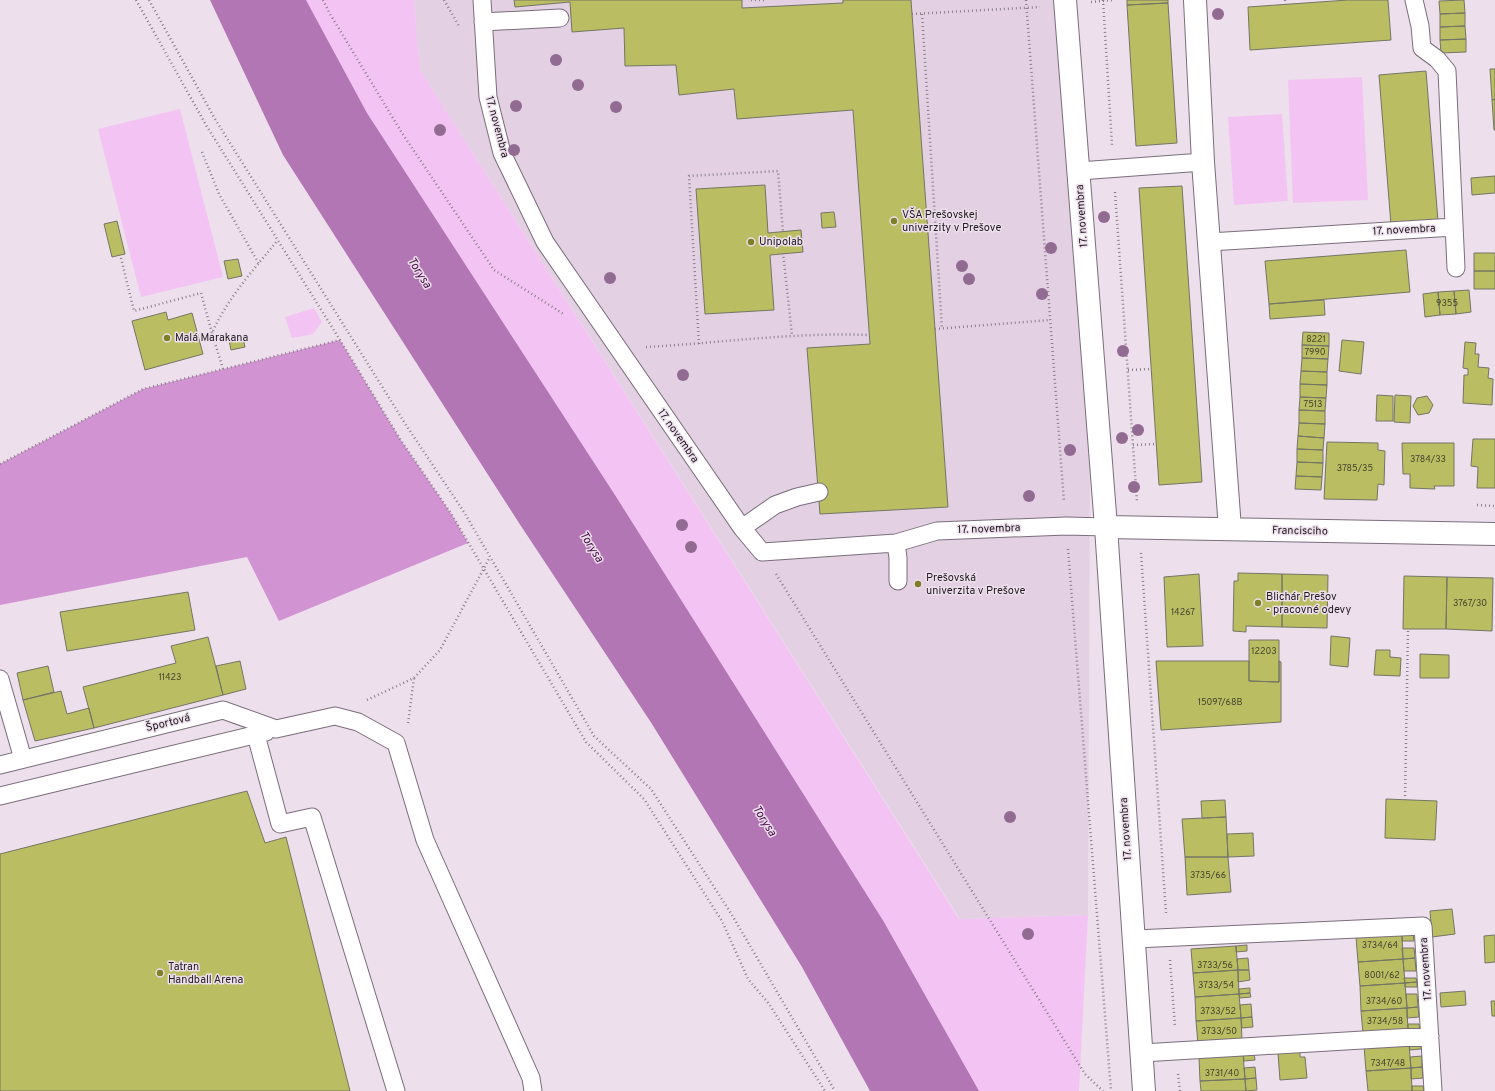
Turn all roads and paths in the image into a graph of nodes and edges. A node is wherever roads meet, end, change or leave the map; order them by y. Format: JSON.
{"nodes":[{"id":1,"x":136,"y":0,"type":"edge"},
{"id":2,"x":149,"y":0,"type":"edge"},
{"id":3,"x":323,"y":0,"type":"edge"},
{"id":4,"x":482,"y":0,"type":"edge"},
{"id":5,"x":751,"y":0,"type":"edge"},
{"id":6,"x":766,"y":0,"type":"edge"},
{"id":7,"x":1112,"y":0,"type":"edge"},
{"id":8,"x":1195,"y":0,"type":"edge"},
{"id":9,"x":1285,"y":0,"type":"edge"},
{"id":10,"x":1414,"y":0,"type":"edge"},
{"id":11,"x":1066,"y":2,"type":"edge"},
{"id":12,"x":1286,"y":4,"type":"dead end"},
{"id":13,"x":912,"y":14,"type":"dead end"},
{"id":14,"x":922,"y":14,"type":"junction"},
{"id":15,"x":560,"y":18,"type":"dead end"},
{"id":16,"x":483,"y":22,"type":"junction"},
{"id":17,"x":202,"y":152,"type":"dead end"},
{"id":18,"x":1203,"y":162,"type":"junction"},
{"id":19,"x":1079,"y":171,"type":"junction"},
{"id":20,"x":1454,"y":227,"type":"junction"},
{"id":21,"x":783,"y":232,"type":"dead end"},
{"id":22,"x":278,"y":240,"type":"junction"},
{"id":23,"x":1209,"y":242,"type":"junction"},
{"id":24,"x":783,"y":254,"type":"dead end"},
{"id":25,"x":121,"y":258,"type":"dead end"},
{"id":26,"x":259,"y":264,"type":"junction"},
{"id":27,"x":1456,"y":268,"type":"dead end"},
{"id":28,"x":566,"y":316,"type":"dead end"},
{"id":29,"x":1050,"y":320,"type":"dead end"},
{"id":30,"x":936,"y":329,"type":"dead end"},
{"id":31,"x":942,"y":329,"type":"junction"},
{"id":32,"x":212,"y":333,"type":"junction"},
{"id":33,"x":792,"y":335,"type":"junction"},
{"id":34,"x":869,"y":335,"type":"dead end"},
{"id":35,"x":340,"y":340,"type":"junction"},
{"id":36,"x":699,"y":344,"type":"junction"},
{"id":37,"x":618,"y":349,"type":"junction"},
{"id":38,"x":223,"y":369,"type":"junction"},
{"id":39,"x":1128,"y":370,"type":"dead end"},
{"id":40,"x":1151,"y":370,"type":"dead end"},
{"id":41,"x":1156,"y":444,"type":"dead end"},
{"id":42,"x":1133,"y":445,"type":"dead end"},
{"id":43,"x":0,"y":464,"type":"edge"},
{"id":44,"x":819,"y":492,"type":"dead end"},
{"id":45,"x":742,"y":528,"type":"junction"},
{"id":46,"x":1106,"y":528,"type":"junction"},
{"id":47,"x":1230,"y":530,"type":"junction"},
{"id":48,"x":1495,"y":534,"type":"edge"},
{"id":49,"x":896,"y":543,"type":"junction"},
{"id":50,"x":762,"y":552,"type":"junction"},
{"id":51,"x":490,"y":557,"type":"junction"},
{"id":52,"x":483,"y":568,"type":"junction"},
{"id":53,"x":898,"y":581,"type":"dead end"},
{"id":54,"x":1408,"y":629,"type":"dead end"},
{"id":55,"x":0,"y":680,"type":"edge"},
{"id":56,"x":335,"y":716,"type":"junction"},
{"id":57,"x":276,"y":729,"type":"junction"},
{"id":58,"x":256,"y":735,"type":"junction"},
{"id":59,"x":23,"y":759,"type":"junction"},
{"id":60,"x":0,"y":765,"type":"edge"},
{"id":61,"x":0,"y":796,"type":"edge"},
{"id":62,"x":1405,"y":800,"type":"dead end"},
{"id":63,"x":1134,"y":939,"type":"junction"},
{"id":64,"x":1430,"y":1036,"type":"junction"},
{"id":65,"x":1142,"y":1053,"type":"junction"},
{"id":66,"x":396,"y":1091,"type":"edge"},
{"id":67,"x":533,"y":1091,"type":"edge"},
{"id":68,"x":825,"y":1091,"type":"edge"},
{"id":69,"x":834,"y":1091,"type":"edge"},
{"id":70,"x":1103,"y":1091,"type":"edge"},
{"id":71,"x":1144,"y":1091,"type":"edge"},
{"id":72,"x":1433,"y":1091,"type":"edge"}],
"edges":[{"from":1,"to":22,"type":"path"},
{"from":2,"to":51,"type":"path"},
{"from":3,"to":28,"type":"path"},
{"from":4,"to":16,"type":"lane","name":"17. novembra"},
{"from":5,"to":6,"type":"path"},
{"from":7,"to":11,"type":"path"},
{"from":8,"to":18,"type":"street"},
{"from":9,"to":12,"type":"path"},
{"from":10,"to":20,"type":"lane"},
{"from":11,"to":14,"type":"path"},
{"from":11,"to":19,"type":"street","name":"17. novembra"},
{"from":13,"to":14,"type":"path"},
{"from":14,"to":31,"type":"path"},
{"from":15,"to":16,"type":"lane"},
{"from":16,"to":37,"type":"lane","name":"17. novembra"},
{"from":17,"to":26,"type":"path"},
{"from":18,"to":19,"type":"lane"},
{"from":18,"to":23,"type":"street"},
{"from":19,"to":46,"type":"street","name":"17. novembra"},
{"from":20,"to":23,"type":"lane","name":"17. novembra"},
{"from":20,"to":27,"type":"lane"},
{"from":21,"to":36,"type":"path"},
{"from":22,"to":26,"type":"path"},
{"from":22,"to":35,"type":"path"},
{"from":23,"to":47,"type":"street"},
{"from":24,"to":33,"type":"path"},
{"from":25,"to":32,"type":"path"},
{"from":26,"to":32,"type":"path"},
{"from":29,"to":31,"type":"path"},
{"from":30,"to":31,"type":"path"},
{"from":32,"to":38,"type":"path"},
{"from":33,"to":34,"type":"path"},
{"from":33,"to":36,"type":"path"},
{"from":35,"to":38,"type":"path"},
{"from":35,"to":52,"type":"path"},
{"from":36,"to":37,"type":"path"},
{"from":37,"to":45,"type":"lane","name":"17. novembra"},
{"from":38,"to":43,"type":"path"},
{"from":39,"to":40,"type":"path"},
{"from":41,"to":42,"type":"path"},
{"from":44,"to":45,"type":"lane"},
{"from":45,"to":50,"type":"lane","name":"17. novembra"},
{"from":46,"to":47,"type":"street","name":"Francisciho"},
{"from":46,"to":49,"type":"lane","name":"17. novembra"},
{"from":46,"to":63,"type":"street","name":"17. novembra"},
{"from":47,"to":48,"type":"street","name":"Francisciho"},
{"from":49,"to":50,"type":"lane","name":"17. novembra"},
{"from":49,"to":53,"type":"lane"},
{"from":50,"to":70,"type":"path"},
{"from":51,"to":52,"type":"path"},
{"from":51,"to":69,"type":"path"},
{"from":52,"to":56,"type":"path"},
{"from":52,"to":68,"type":"path"},
{"from":54,"to":62,"type":"path"},
{"from":55,"to":59,"type":"lane"},
{"from":56,"to":57,"type":"lane"},
{"from":56,"to":67,"type":"lane"},
{"from":57,"to":58,"type":"lane"},
{"from":57,"to":59,"type":"lane","name":"Športová"},
{"from":58,"to":61,"type":"lane"},
{"from":58,"to":66,"type":"lane"},
{"from":59,"to":60,"type":"lane","name":"Športová"},
{"from":63,"to":64,"type":"lane","name":"17. novembra"},
{"from":63,"to":65,"type":"street","name":"17. novembra"},
{"from":64,"to":65,"type":"lane"},
{"from":64,"to":72,"type":"lane","name":"17. novembra"},
{"from":65,"to":71,"type":"street","name":"17. novembra"}]}
